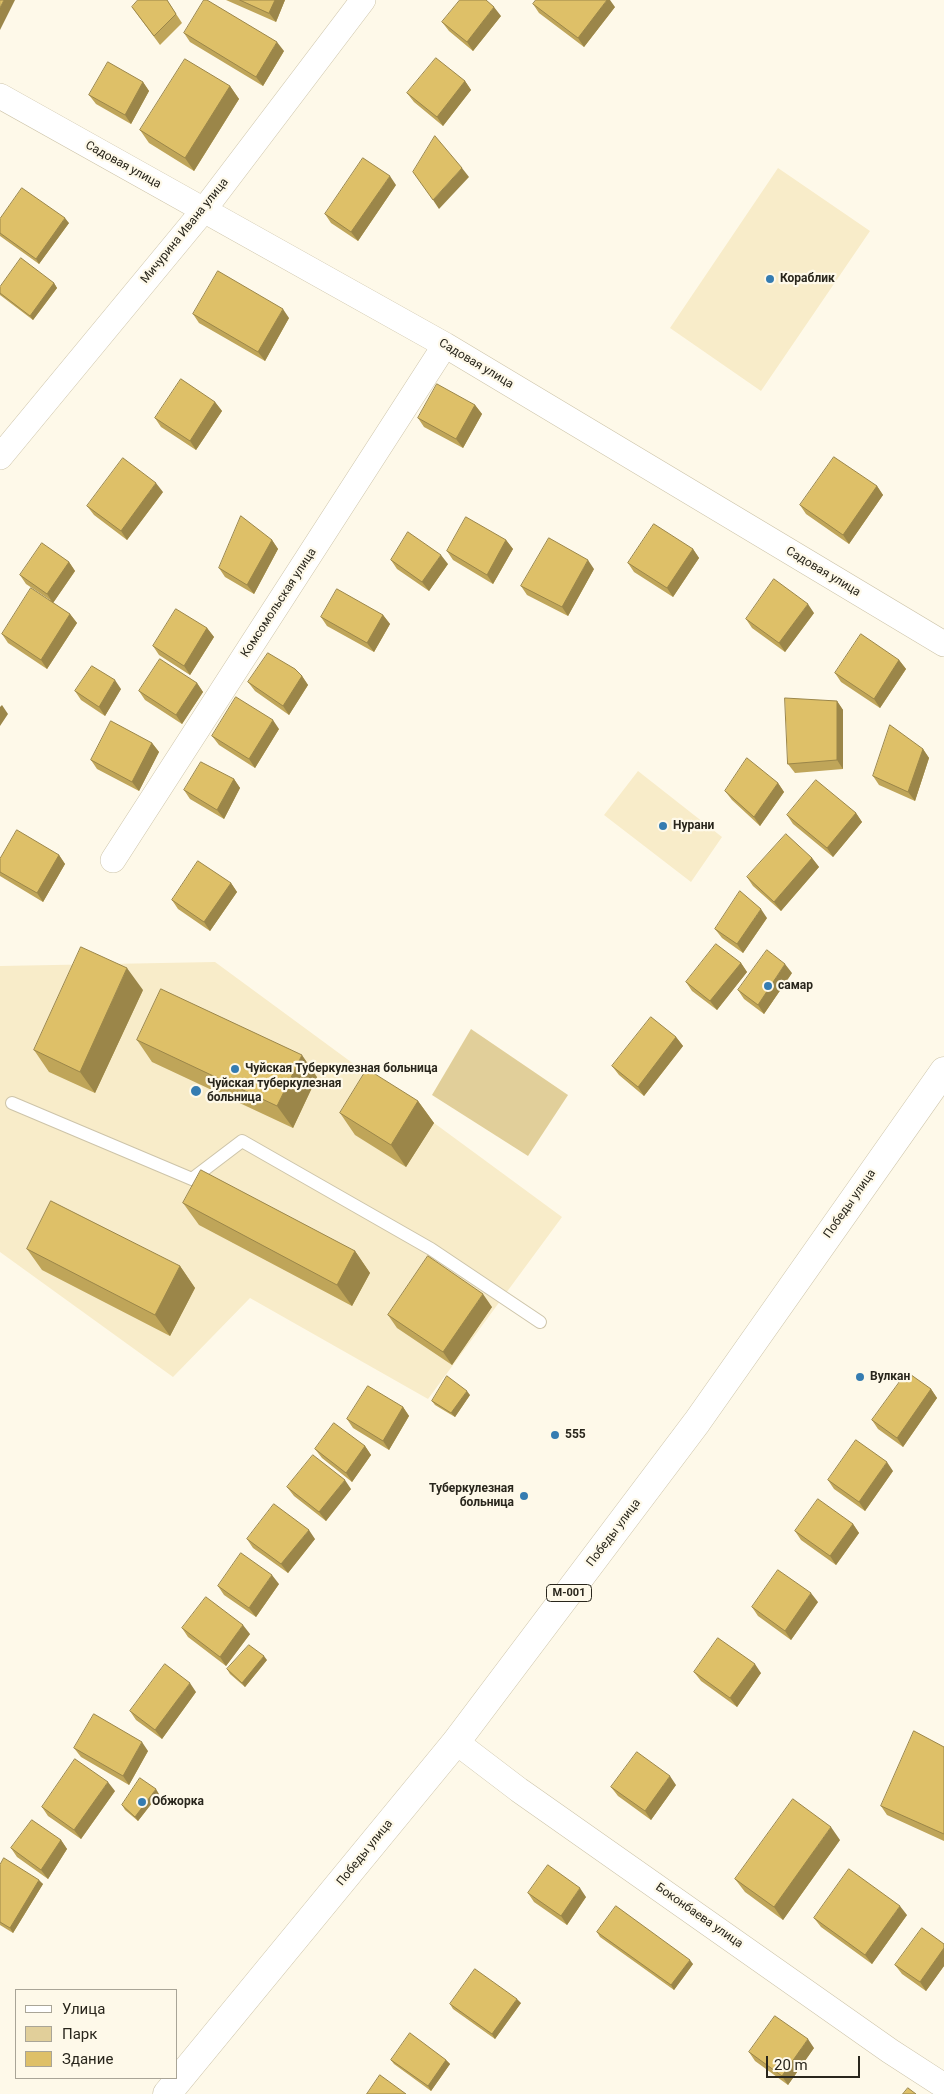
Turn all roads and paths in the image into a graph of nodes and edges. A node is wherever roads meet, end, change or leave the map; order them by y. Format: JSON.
{"nodes":[{"id":1,"x":363,"y":0,"type":"edge"},
{"id":2,"x":0,"y":96,"type":"edge"},
{"id":3,"x":203,"y":211,"type":"junction"},
{"id":4,"x":445,"y":345,"type":"junction"},
{"id":5,"x":0,"y":457,"type":"edge"},
{"id":6,"x":944,"y":644,"type":"edge"},
{"id":7,"x":113,"y":860,"type":"dead end"},
{"id":8,"x":944,"y":1072,"type":"edge"},
{"id":9,"x":12,"y":1103,"type":"dead end"},
{"id":10,"x":540,"y":1322,"type":"dead end"},
{"id":11,"x":456,"y":1742,"type":"junction"},
{"id":12,"x":944,"y":2086,"type":"edge"},
{"id":13,"x":167,"y":2094,"type":"edge"}],
"edges":[{"from":1,"to":3,"type":"street","name":"Мичурина Ивана улица"},
{"from":2,"to":3,"type":"street","name":"Садовая улица"},
{"from":3,"to":4,"type":"street","name":"Садовая улица"},
{"from":3,"to":5,"type":"street","name":"Мичурина Ивана улица"},
{"from":4,"to":6,"type":"street","name":"Садовая улица"},
{"from":4,"to":7,"type":"street","name":"Комсомольская улица"},
{"from":8,"to":11,"type":"main road","name":"Победы улица","number":"М-001"},
{"from":9,"to":10,"type":"lane"},
{"from":11,"to":12,"type":"street","name":"Боконбаева улица"},
{"from":11,"to":13,"type":"main road","name":"Победы улица","number":"М-001"}]}
